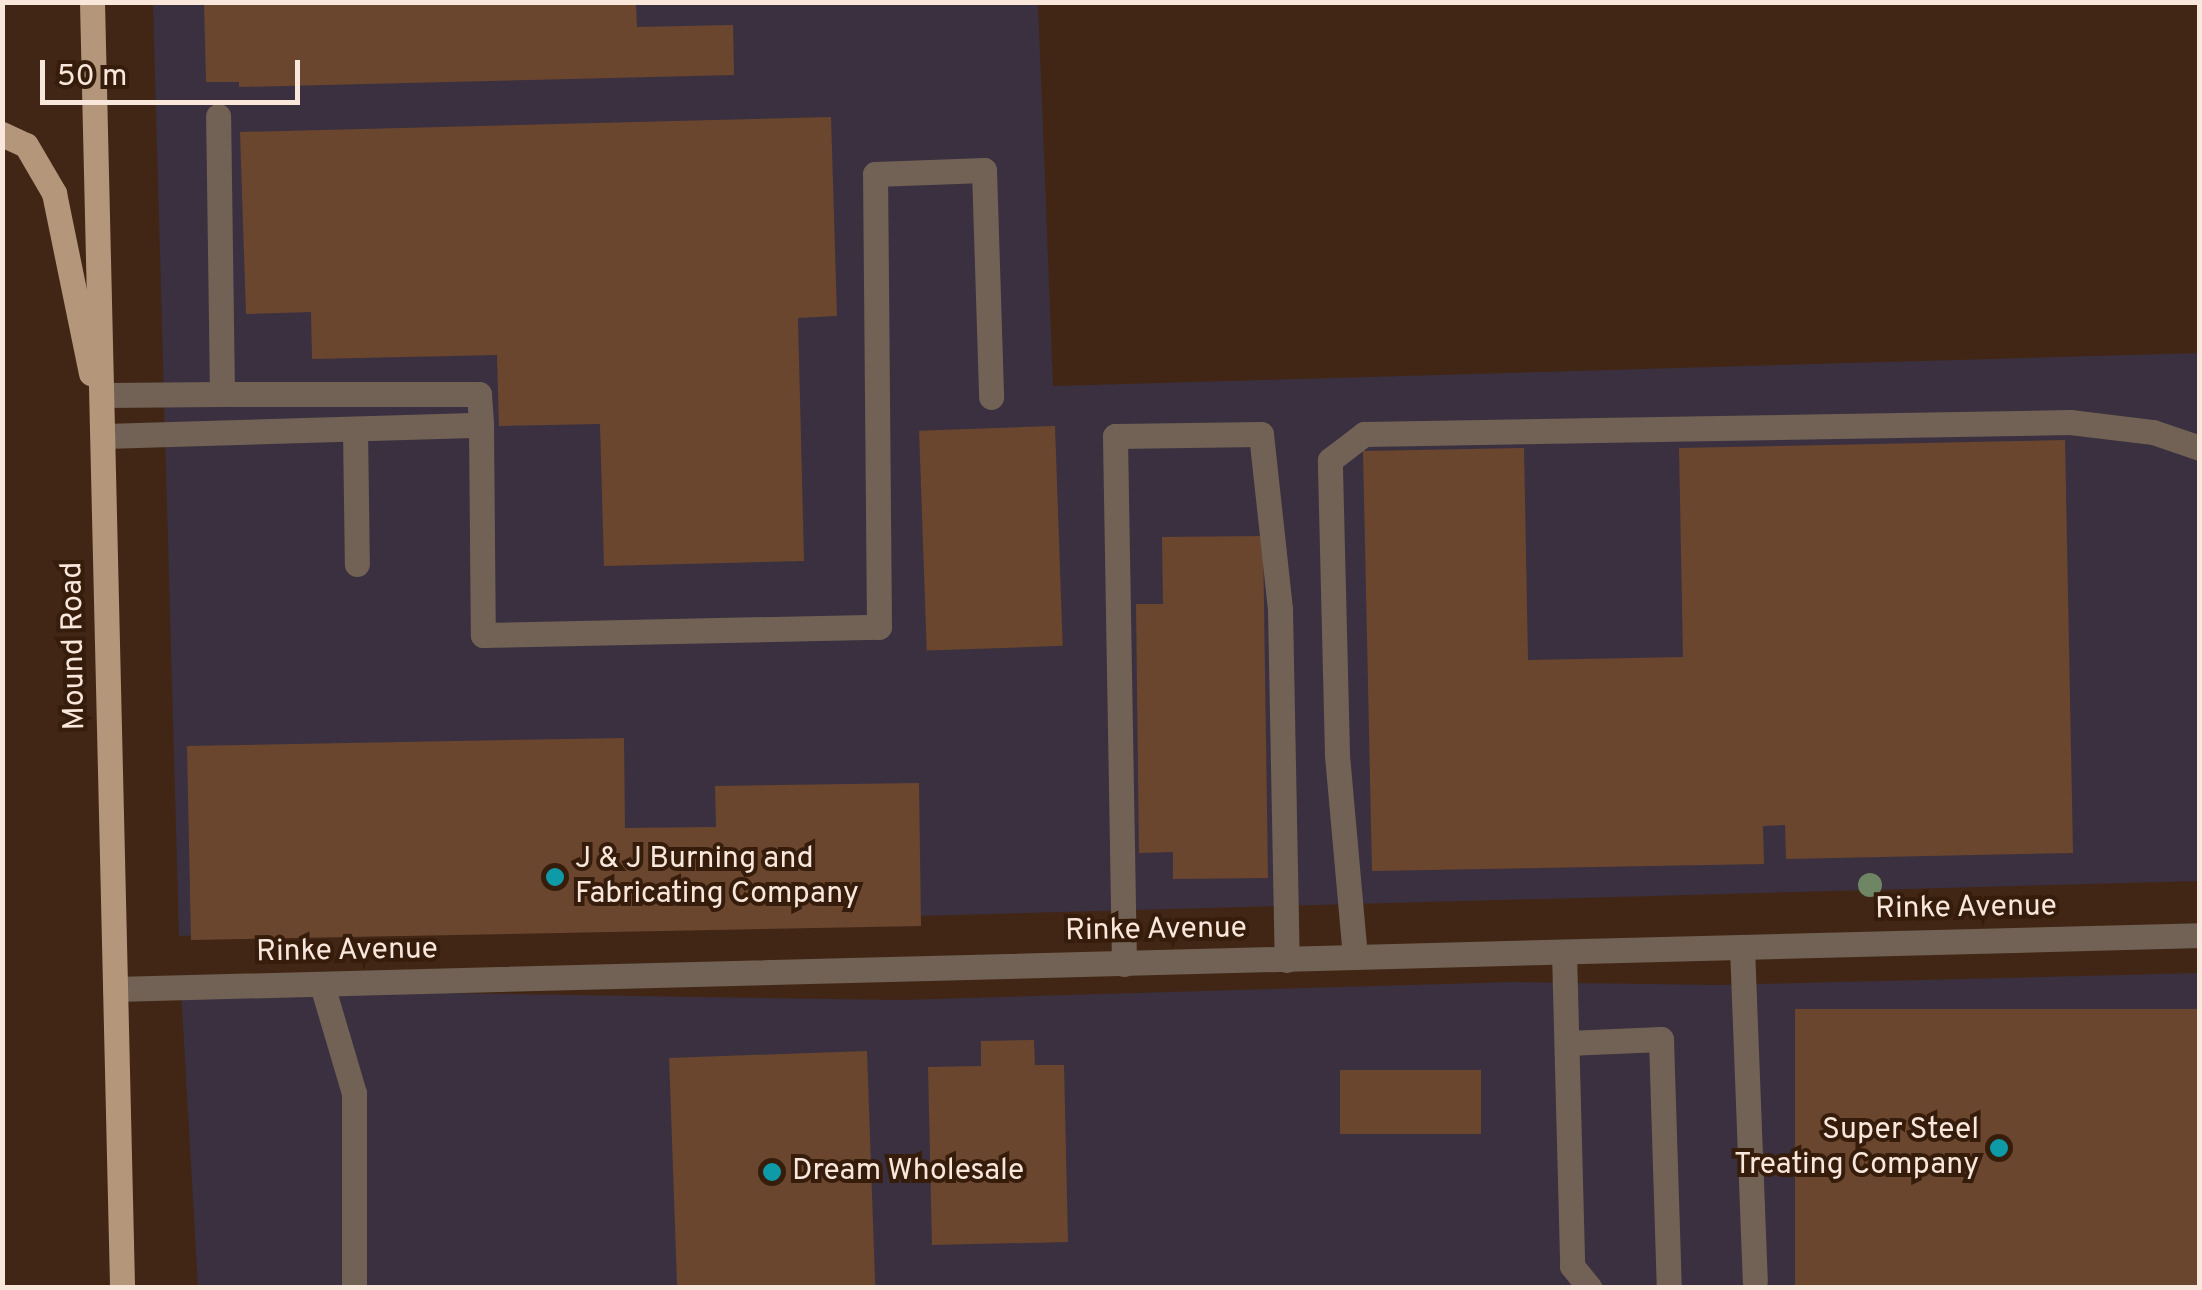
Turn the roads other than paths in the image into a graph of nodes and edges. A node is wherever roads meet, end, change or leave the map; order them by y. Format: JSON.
{"nodes":[{"id":1,"x":92,"y":2,"type":"edge"},
{"id":2,"x":218,"y":116,"type":"dead end"},
{"id":3,"x":2,"y":134,"type":"edge"},
{"id":4,"x":103,"y":394,"type":"junction"},
{"id":5,"x":222,"y":394,"type":"junction"},
{"id":6,"x":991,"y":398,"type":"dead end"},
{"id":7,"x":481,"y":425,"type":"junction"},
{"id":8,"x":355,"y":429,"type":"junction"},
{"id":9,"x":104,"y":436,"type":"junction"},
{"id":10,"x":2200,"y":448,"type":"edge"},
{"id":11,"x":356,"y":564,"type":"dead end"},
{"id":12,"x":2200,"y":935,"type":"edge"},
{"id":13,"x":1742,"y":947,"type":"junction"},
{"id":14,"x":1564,"y":952,"type":"junction"},
{"id":15,"x":1355,"y":958,"type":"junction"},
{"id":16,"x":1287,"y":960,"type":"junction"},
{"id":17,"x":1124,"y":964,"type":"junction"},
{"id":18,"x":322,"y":985,"type":"junction"},
{"id":19,"x":115,"y":989,"type":"junction"},
{"id":20,"x":1567,"y":1043,"type":"junction"},
{"id":21,"x":1755,"y":1281,"type":"dead end"},
{"id":22,"x":122,"y":1288,"type":"edge"},
{"id":23,"x":354,"y":1288,"type":"edge"},
{"id":24,"x":1590,"y":1288,"type":"edge"},
{"id":25,"x":1669,"y":1288,"type":"edge"}],
"edges":[{"from":1,"to":4,"type":"main road","name":"Mound Road"},
{"from":2,"to":5,"type":"street"},
{"from":3,"to":9,"type":"main road"},
{"from":4,"to":5,"type":"street"},
{"from":4,"to":9,"type":"main road","name":"Mound Road"},
{"from":5,"to":7,"type":"street"},
{"from":6,"to":7,"type":"street"},
{"from":7,"to":8,"type":"street"},
{"from":8,"to":9,"type":"street"},
{"from":8,"to":11,"type":"street"},
{"from":9,"to":19,"type":"main road","name":"Mound Road"},
{"from":10,"to":15,"type":"street"},
{"from":12,"to":13,"type":"street","name":"Rinke Avenue"},
{"from":13,"to":14,"type":"street","name":"Rinke Avenue"},
{"from":13,"to":21,"type":"street"},
{"from":14,"to":15,"type":"street","name":"Rinke Avenue"},
{"from":14,"to":20,"type":"street"},
{"from":15,"to":16,"type":"street","name":"Rinke Avenue"},
{"from":16,"to":17,"type":"street","name":"Rinke Avenue"},
{"from":16,"to":17,"type":"street"},
{"from":17,"to":18,"type":"street","name":"Rinke Avenue"},
{"from":18,"to":19,"type":"street","name":"Rinke Avenue"},
{"from":18,"to":23,"type":"street"},
{"from":19,"to":22,"type":"main road","name":"Mound Road"},
{"from":20,"to":24,"type":"street"},
{"from":20,"to":25,"type":"street"}]}
